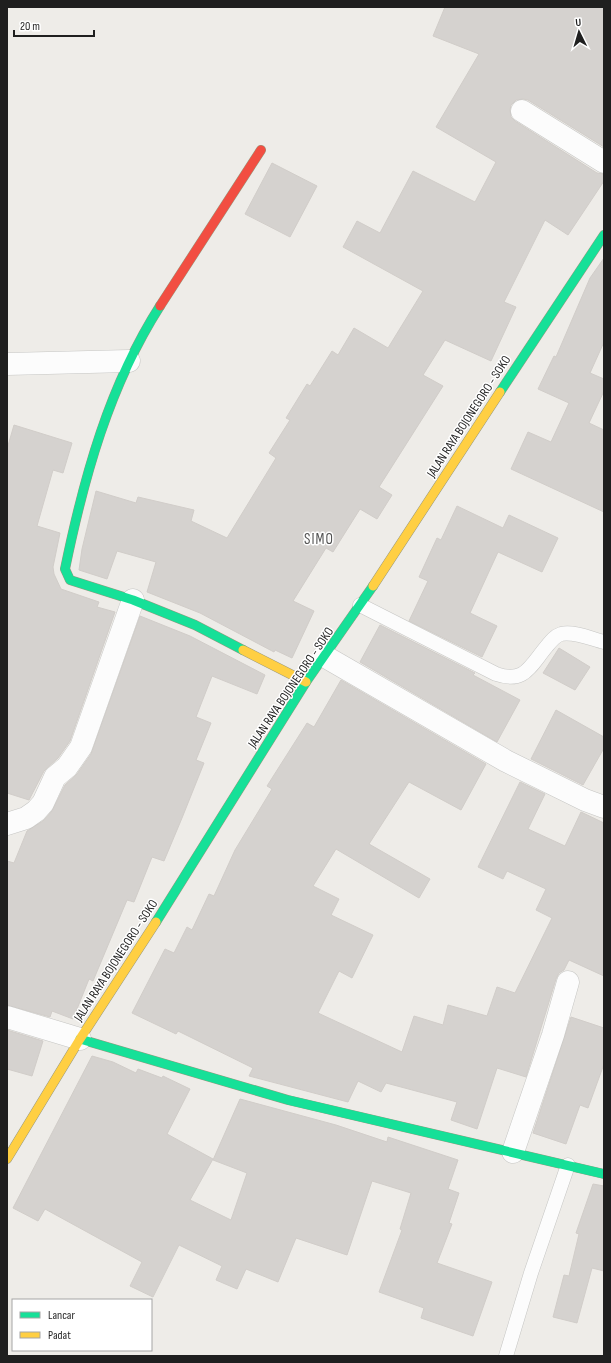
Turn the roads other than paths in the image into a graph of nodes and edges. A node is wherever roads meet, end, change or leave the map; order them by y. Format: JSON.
{"nodes":[{"id":1,"x":522,"y":111,"type":"dead end"},
{"id":2,"x":261,"y":150,"type":"dead end"},
{"id":3,"x":604,"y":162,"type":"edge"},
{"id":4,"x":604,"y":235,"type":"edge"},
{"id":5,"x":128,"y":361,"type":"junction"},
{"id":6,"x":7,"y":364,"type":"edge"},
{"id":7,"x":133,"y":600,"type":"junction"},
{"id":8,"x":360,"y":606,"type":"junction"},
{"id":9,"x":604,"y":642,"type":"edge"},
{"id":10,"x":324,"y":656,"type":"junction"},
{"id":11,"x":306,"y":682,"type":"junction"},
{"id":12,"x":604,"y":807,"type":"edge"},
{"id":13,"x":7,"y":824,"type":"edge"},
{"id":14,"x":568,"y":982,"type":"dead end"},
{"id":15,"x":7,"y":1017,"type":"edge"},
{"id":16,"x":80,"y":1039,"type":"junction"},
{"id":17,"x":513,"y":1152,"type":"junction"},
{"id":18,"x":7,"y":1159,"type":"edge"},
{"id":19,"x":568,"y":1165,"type":"junction"},
{"id":20,"x":604,"y":1174,"type":"edge"},
{"id":21,"x":506,"y":1356,"type":"edge"}],
"edges":[{"from":1,"to":3,"type":"street"},
{"from":2,"to":5,"type":"street"},
{"from":4,"to":8,"type":"street","name":"JALAN RAYA BOJONEGORO - SOKO"},
{"from":5,"to":6,"type":"street"},
{"from":5,"to":7,"type":"street"},
{"from":7,"to":11,"type":"street"},
{"from":7,"to":13,"type":"street"},
{"from":8,"to":9,"type":"lane"},
{"from":8,"to":10,"type":"street","name":"JALAN RAYA BOJONEGORO - SOKO"},
{"from":10,"to":11,"type":"street","name":"JALAN RAYA BOJONEGORO - SOKO"},
{"from":10,"to":12,"type":"street"},
{"from":11,"to":16,"type":"street","name":"JALAN RAYA BOJONEGORO - SOKO"},
{"from":14,"to":17,"type":"street"},
{"from":15,"to":16,"type":"street"},
{"from":16,"to":17,"type":"street"},
{"from":16,"to":18,"type":"street","name":"JALAN RAYA BOJONEGORO - SOKO"},
{"from":17,"to":19,"type":"street"},
{"from":19,"to":20,"type":"street"},
{"from":19,"to":21,"type":"lane"}]}
